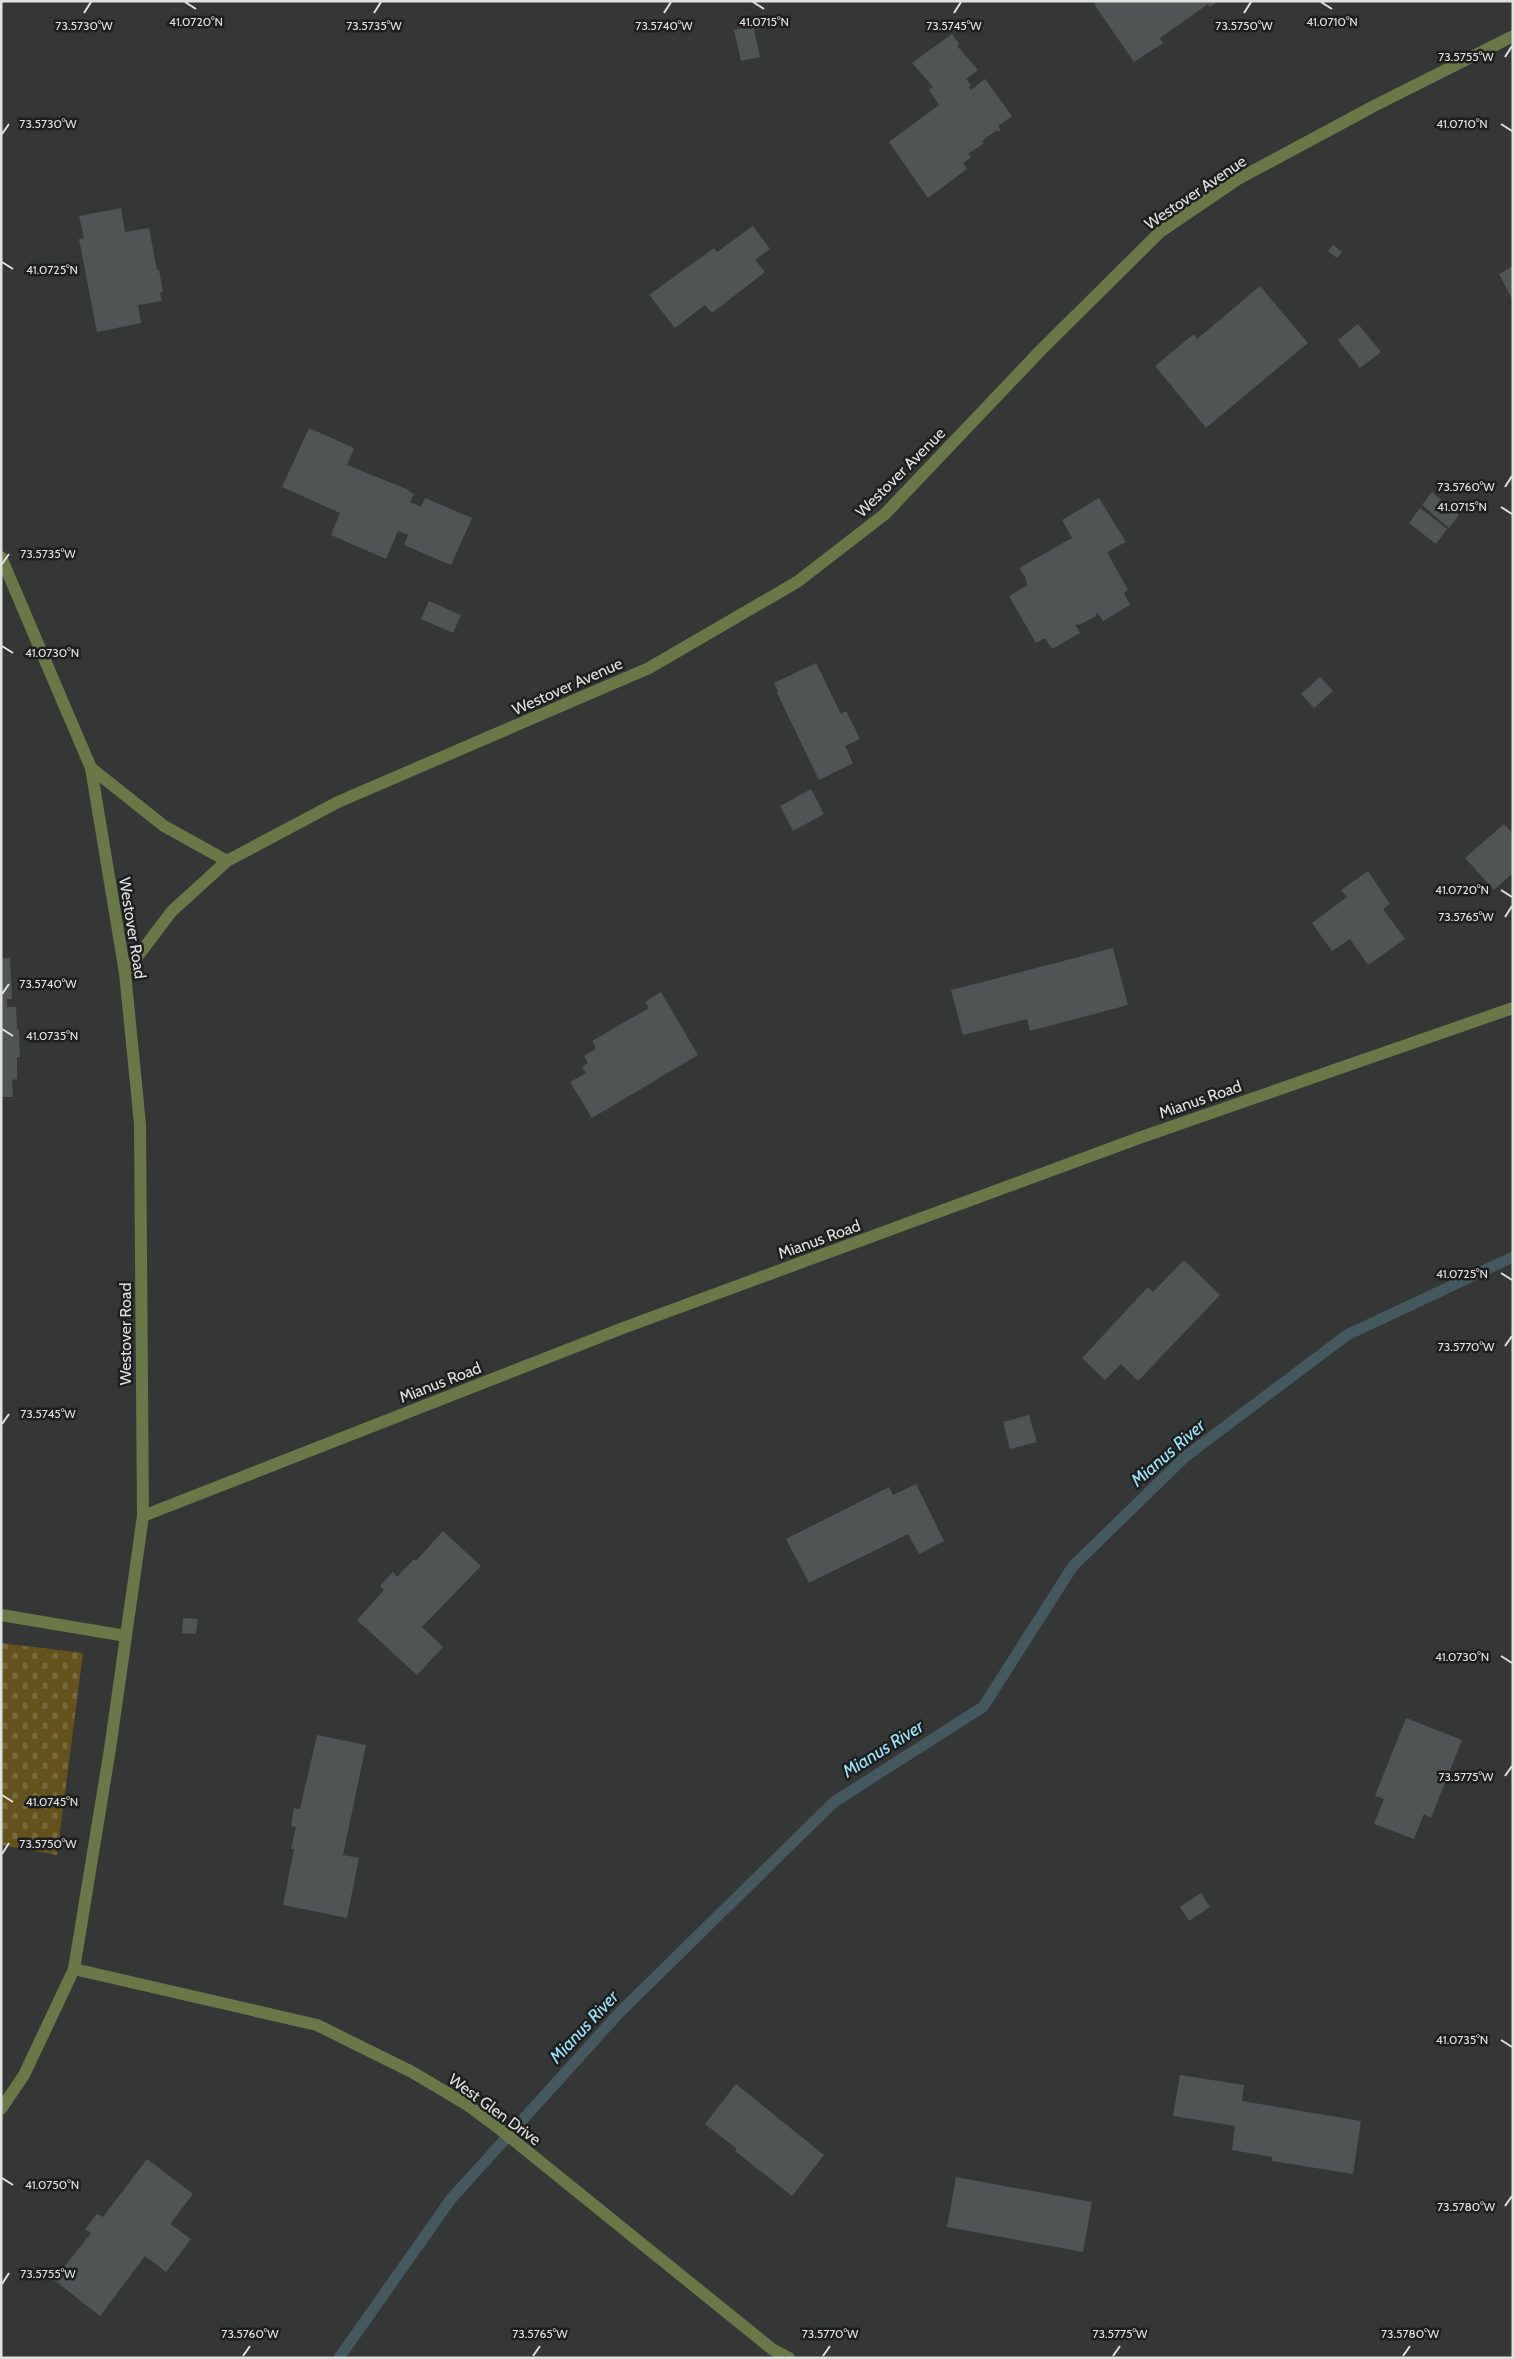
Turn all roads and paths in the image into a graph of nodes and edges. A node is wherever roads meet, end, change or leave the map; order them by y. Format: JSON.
{"nodes":[{"id":1,"x":1513,"y":36,"type":"edge"},
{"id":2,"x":1,"y":557,"type":"edge"},
{"id":3,"x":91,"y":768,"type":"junction"},
{"id":4,"x":227,"y":861,"type":"junction"},
{"id":5,"x":124,"y":973,"type":"junction"},
{"id":6,"x":1513,"y":1008,"type":"edge"},
{"id":7,"x":143,"y":1516,"type":"junction"},
{"id":8,"x":1,"y":1615,"type":"edge"},
{"id":9,"x":126,"y":1636,"type":"junction"},
{"id":10,"x":74,"y":1969,"type":"junction"},
{"id":11,"x":1,"y":2109,"type":"edge"},
{"id":12,"x":789,"y":2358,"type":"edge"}],
"edges":[{"from":1,"to":4,"type":"street","name":"Westover Avenue"},
{"from":2,"to":3,"type":"street","name":"Westover Road"},
{"from":3,"to":4,"type":"street"},
{"from":3,"to":5,"type":"street","name":"Westover Road"},
{"from":4,"to":5,"type":"street","name":"Westover Avenue"},
{"from":5,"to":7,"type":"street","name":"Westover Road"},
{"from":6,"to":7,"type":"street","name":"Mianus Road"},
{"from":7,"to":9,"type":"street","name":"Westover Road"},
{"from":8,"to":9,"type":"street"},
{"from":9,"to":10,"type":"street","name":"Westover Road"},
{"from":10,"to":11,"type":"street","name":"Westover Road"},
{"from":10,"to":12,"type":"street","name":"West Glen Drive"}]}
